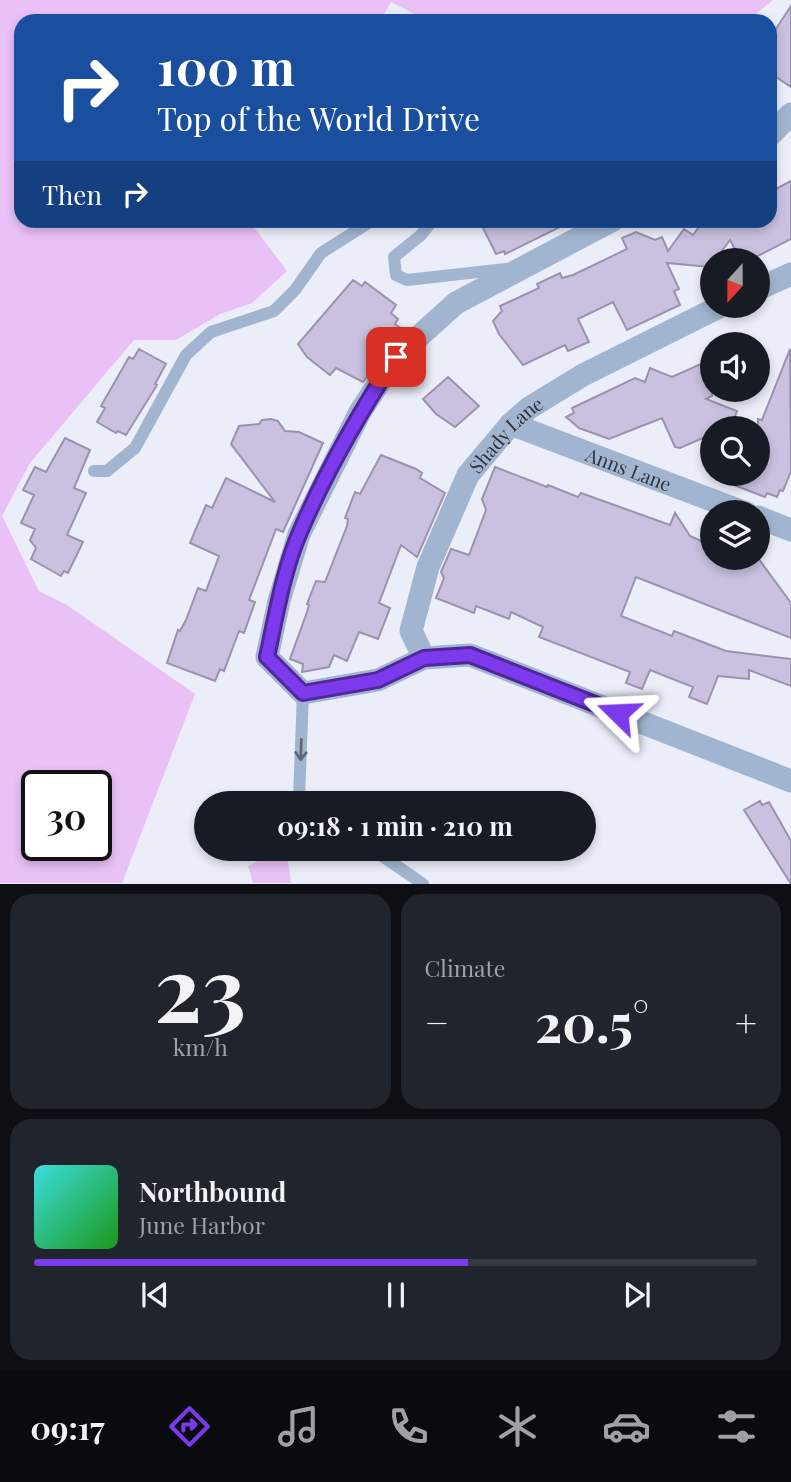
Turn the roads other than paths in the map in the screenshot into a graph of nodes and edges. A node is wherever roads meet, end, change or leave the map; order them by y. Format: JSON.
{"nodes":[{"id":1,"x":791,"y":114,"type":"edge"},
{"id":2,"x":777,"y":128,"type":"edge"},
{"id":3,"x":360,"y":228,"type":"edge"},
{"id":4,"x":427,"y":228,"type":"edge"},
{"id":5,"x":597,"y":228,"type":"edge"},
{"id":6,"x":526,"y":268,"type":"junction"},
{"id":7,"x":791,"y":274,"type":"edge"},
{"id":8,"x":770,"y":284,"type":"edge"},
{"id":9,"x":700,"y":317,"type":"edge"},
{"id":10,"x":511,"y":424,"type":"junction"},
{"id":11,"x":94,"y":471,"type":"dead end"},
{"id":12,"x":712,"y":500,"type":"edge"},
{"id":13,"x":770,"y":522,"type":"edge"},
{"id":14,"x":791,"y":530,"type":"edge"},
{"id":15,"x":424,"y":658,"type":"junction"},
{"id":16,"x":303,"y":693,"type":"junction"},
{"id":17,"x":791,"y":781,"type":"edge"},
{"id":18,"x":299,"y":791,"type":"edge"},
{"id":19,"x":389,"y":861,"type":"edge"},
{"id":20,"x":423,"y":884,"type":"edge"}],
"edges":[{"from":1,"to":2,"type":"street"},
{"from":3,"to":11,"type":"lane"},
{"from":4,"to":6,"type":"lane"},
{"from":5,"to":6,"type":"street"},
{"from":6,"to":16,"type":"street"},
{"from":7,"to":8,"type":"street"},
{"from":9,"to":10,"type":"street","name":"Shady Lane"},
{"from":10,"to":12,"type":"street","name":"Anns Lane"},
{"from":10,"to":15,"type":"street","name":"Shady Lane"},
{"from":13,"to":14,"type":"street"},
{"from":15,"to":16,"type":"street"},
{"from":15,"to":17,"type":"street"},
{"from":16,"to":18,"type":"lane","one_way":true},
{"from":19,"to":20,"type":"lane"}]}
